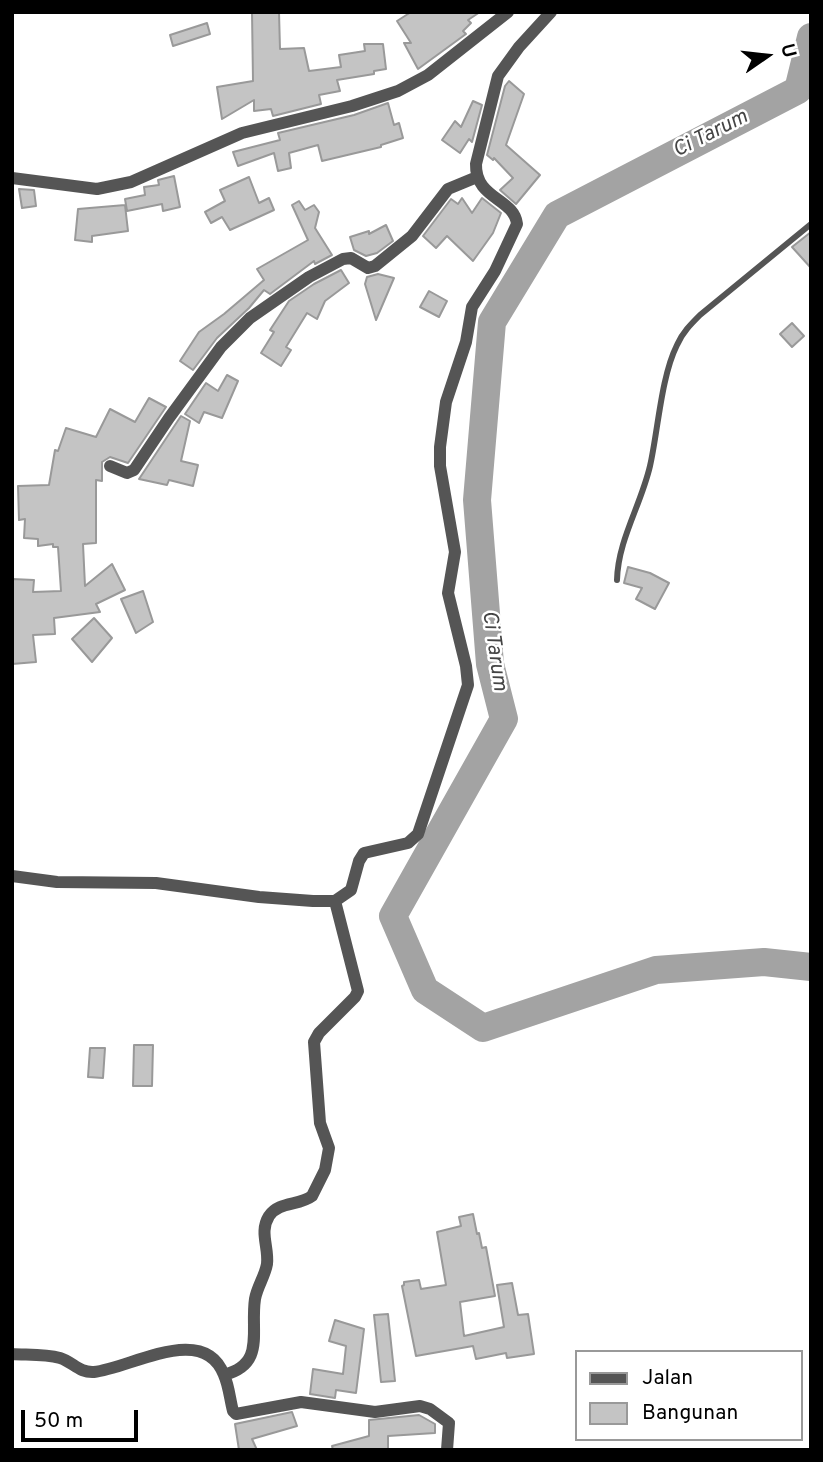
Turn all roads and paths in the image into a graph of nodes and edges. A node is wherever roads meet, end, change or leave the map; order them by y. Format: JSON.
{"nodes":[{"id":1,"x":508,"y":12,"type":"edge"},
{"id":2,"x":551,"y":12,"type":"edge"},
{"id":3,"x":477,"y":177,"type":"junction"},
{"id":4,"x":12,"y":178,"type":"edge"},
{"id":5,"x":811,"y":224,"type":"edge"},
{"id":6,"x":110,"y":466,"type":"dead end"},
{"id":7,"x":617,"y":580,"type":"dead end"},
{"id":8,"x":12,"y":877,"type":"edge"},
{"id":9,"x":335,"y":901,"type":"junction"},
{"id":10,"x":12,"y":1354,"type":"edge"},
{"id":11,"x":224,"y":1375,"type":"junction"},
{"id":12,"x":447,"y":1450,"type":"edge"}],
"edges":[{"from":1,"to":4,"type":"street"},
{"from":2,"to":3,"type":"street"},
{"from":3,"to":6,"type":"street"},
{"from":3,"to":9,"type":"street"},
{"from":5,"to":7,"type":"lane"},
{"from":8,"to":9,"type":"street"},
{"from":9,"to":11,"type":"street"},
{"from":10,"to":11,"type":"street"},
{"from":11,"to":12,"type":"street"}]}
